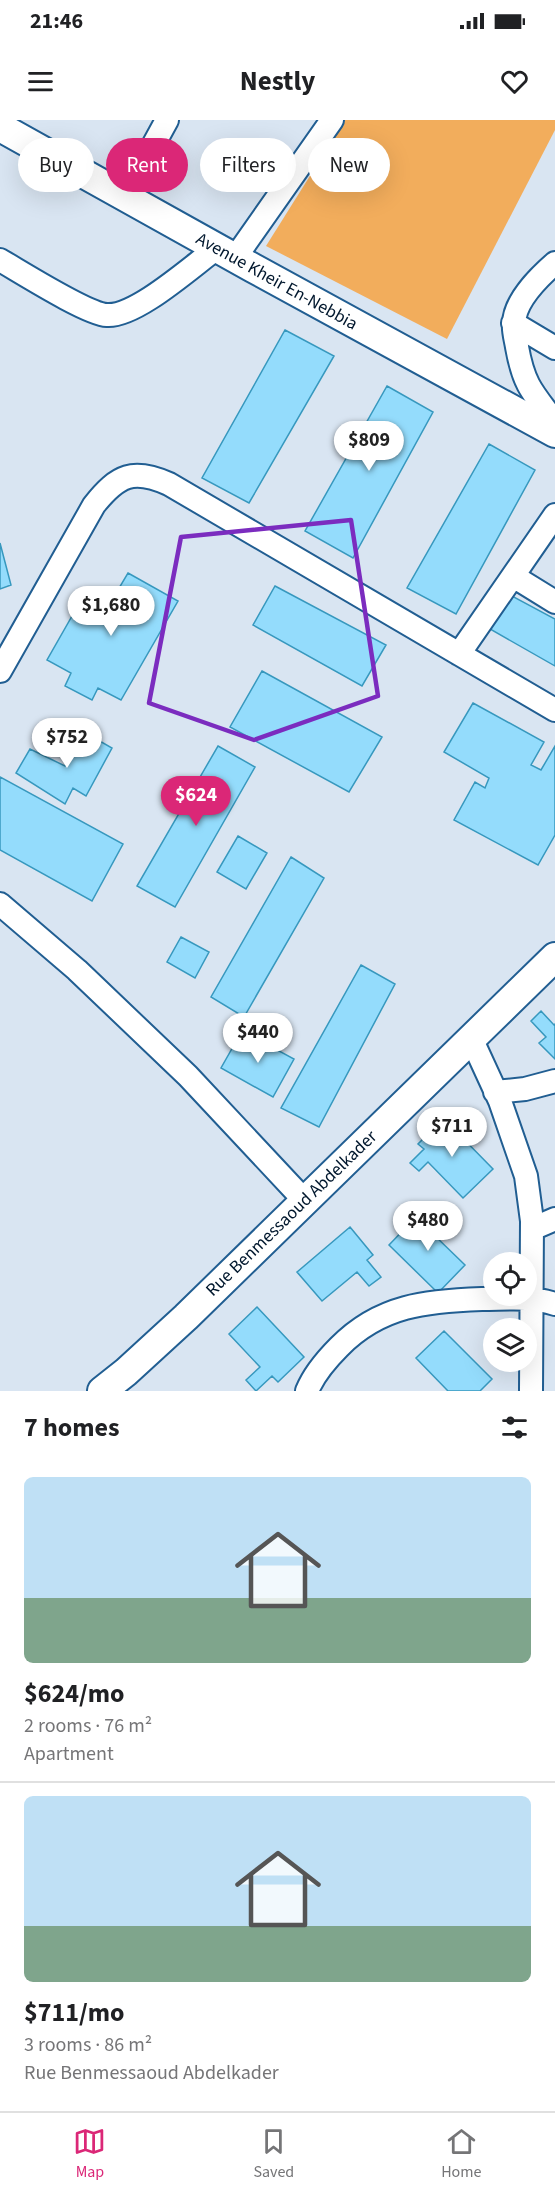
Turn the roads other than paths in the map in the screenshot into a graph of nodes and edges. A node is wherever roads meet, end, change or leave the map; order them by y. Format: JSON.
{"nodes":[{"id":1,"x":167,"y":120,"type":"edge"},
{"id":2,"x":332,"y":120,"type":"edge"},
{"id":3,"x":0,"y":127,"type":"edge"},
{"id":4,"x":125,"y":197,"type":"junction"},
{"id":5,"x":226,"y":253,"type":"junction"},
{"id":6,"x":0,"y":260,"type":"edge"},
{"id":7,"x":550,"y":277,"type":"edge"},
{"id":8,"x":513,"y":323,"type":"junction"},
{"id":9,"x":555,"y":348,"type":"edge"},
{"id":10,"x":548,"y":422,"type":"edge"},
{"id":11,"x":555,"y":515,"type":"edge"},
{"id":12,"x":513,"y":576,"type":"junction"},
{"id":13,"x":555,"y":602,"type":"edge"},
{"id":14,"x":459,"y":654,"type":"junction"},
{"id":15,"x":0,"y":671,"type":"edge"},
{"id":16,"x":555,"y":710,"type":"edge"},
{"id":17,"x":0,"y":904,"type":"edge"},
{"id":18,"x":555,"y":957,"type":"edge"},
{"id":19,"x":471,"y":1038,"type":"junction"},
{"id":20,"x":555,"y":1081,"type":"edge"},
{"id":21,"x":495,"y":1092,"type":"junction"},
{"id":22,"x":304,"y":1200,"type":"junction"},
{"id":23,"x":555,"y":1219,"type":"edge"},
{"id":24,"x":532,"y":1229,"type":"junction"},
{"id":25,"x":532,"y":1252,"type":"edge"},
{"id":26,"x":483,"y":1299,"type":"edge"},
{"id":27,"x":537,"y":1299,"type":"edge"},
{"id":28,"x":555,"y":1304,"type":"edge"},
{"id":29,"x":532,"y":1306,"type":"edge"},
{"id":30,"x":102,"y":1391,"type":"edge"},
{"id":31,"x":307,"y":1391,"type":"edge"},
{"id":32,"x":531,"y":1391,"type":"edge"}],
"edges":[{"from":1,"to":4,"type":"street"},
{"from":2,"to":5,"type":"street"},
{"from":3,"to":4,"type":"main road","name":"Avenue Kheir En-Nebbia"},
{"from":4,"to":5,"type":"main road","name":"Avenue Kheir En-Nebbia"},
{"from":5,"to":6,"type":"street"},
{"from":5,"to":10,"type":"main road","name":"Avenue Kheir En-Nebbia"},
{"from":7,"to":8,"type":"street"},
{"from":8,"to":9,"type":"street"},
{"from":8,"to":10,"type":"street"},
{"from":11,"to":12,"type":"street"},
{"from":12,"to":13,"type":"street"},
{"from":12,"to":14,"type":"street"},
{"from":14,"to":15,"type":"street"},
{"from":14,"to":16,"type":"street"},
{"from":17,"to":22,"type":"street"},
{"from":18,"to":19,"type":"main road","name":"Rue Benmessaoud Abdelkader"},
{"from":19,"to":21,"type":"street"},
{"from":19,"to":22,"type":"main road","name":"Rue Benmessaoud Abdelkader"},
{"from":20,"to":21,"type":"street"},
{"from":21,"to":24,"type":"street"},
{"from":22,"to":30,"type":"main road","name":"Rue Benmessaoud Abdelkader"},
{"from":23,"to":24,"type":"street"},
{"from":24,"to":25,"type":"street"},
{"from":26,"to":31,"type":"street"},
{"from":27,"to":28,"type":"street"},
{"from":29,"to":32,"type":"street"}]}
